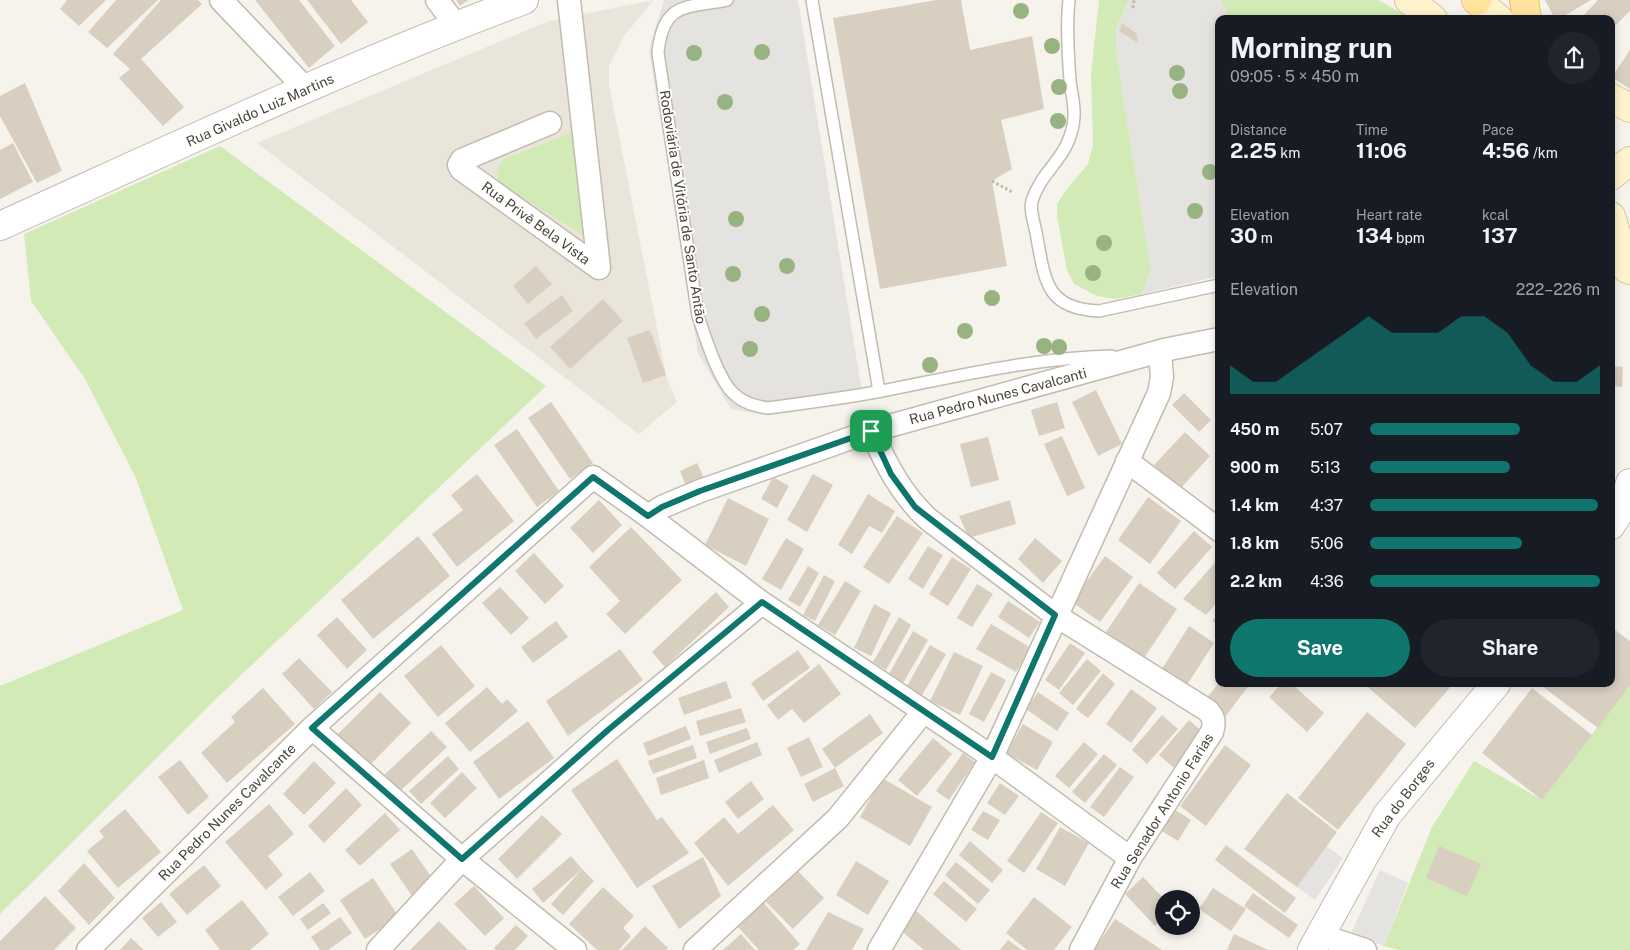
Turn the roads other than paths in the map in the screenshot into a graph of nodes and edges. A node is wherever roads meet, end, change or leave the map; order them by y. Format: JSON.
{"nodes":[{"id":1,"x":221,"y":0,"type":"edge"},
{"id":2,"x":437,"y":0,"type":"edge"},
{"id":3,"x":524,"y":0,"type":"edge"},
{"id":4,"x":569,"y":0,"type":"edge"},
{"id":5,"x":727,"y":0,"type":"edge"},
{"id":6,"x":812,"y":0,"type":"edge"},
{"id":7,"x":1069,"y":0,"type":"edge"},
{"id":8,"x":1409,"y":0,"type":"edge"},
{"id":9,"x":1477,"y":0,"type":"edge"},
{"id":10,"x":1524,"y":0,"type":"edge"},
{"id":11,"x":1428,"y":15,"type":"edge"},
{"id":12,"x":1494,"y":15,"type":"edge"},
{"id":13,"x":1526,"y":15,"type":"edge"},
{"id":14,"x":456,"y":25,"type":"junction"},
{"id":15,"x":306,"y":89,"type":"junction"},
{"id":16,"x":1615,"y":100,"type":"edge"},
{"id":17,"x":1630,"y":108,"type":"edge"},
{"id":18,"x":550,"y":123,"type":"dead end"},
{"id":19,"x":1630,"y":161,"type":"edge"},
{"id":20,"x":1615,"y":173,"type":"edge"},
{"id":21,"x":0,"y":226,"type":"edge"},
{"id":22,"x":1615,"y":229,"type":"edge"},
{"id":23,"x":1629,"y":274,"type":"edge"},
{"id":24,"x":1215,"y":286,"type":"edge"},
{"id":25,"x":1215,"y":340,"type":"edge"},
{"id":26,"x":1154,"y":354,"type":"junction"},
{"id":27,"x":879,"y":392,"type":"junction"},
{"id":28,"x":871,"y":431,"type":"junction"},
{"id":29,"x":1127,"y":462,"type":"junction"},
{"id":30,"x":648,"y":516,"type":"junction"},
{"id":31,"x":1215,"y":527,"type":"edge"},
{"id":32,"x":762,"y":602,"type":"junction"},
{"id":33,"x":1055,"y":615,"type":"junction"},
{"id":34,"x":1494,"y":687,"type":"edge"},
{"id":35,"x":923,"y":712,"type":"junction"},
{"id":36,"x":312,"y":728,"type":"junction"},
{"id":37,"x":992,"y":757,"type":"junction"},
{"id":38,"x":1130,"y":858,"type":"junction"},
{"id":39,"x":462,"y":859,"type":"junction"},
{"id":40,"x":1316,"y":942,"type":"edge"},
{"id":41,"x":88,"y":950,"type":"edge"},
{"id":42,"x":378,"y":950,"type":"edge"},
{"id":43,"x":575,"y":950,"type":"edge"},
{"id":44,"x":695,"y":950,"type":"edge"},
{"id":45,"x":879,"y":950,"type":"edge"},
{"id":46,"x":1081,"y":950,"type":"edge"},
{"id":47,"x":1365,"y":950,"type":"edge"}],
"edges":[{"from":1,"to":15,"type":"street"},
{"from":2,"to":14,"type":"street"},
{"from":3,"to":14,"type":"street","name":"Rua Givaldo Luiz Martins"},
{"from":4,"to":18,"type":"street","name":"Rua Privê Bela Vista"},
{"from":5,"to":27,"type":"lane","name":"Rodoviária de Vitória de Santo Antão"},
{"from":6,"to":27,"type":"lane"},
{"from":7,"to":24,"type":"lane"},
{"from":8,"to":11,"type":"main road"},
{"from":9,"to":12,"type":"main road"},
{"from":10,"to":13,"type":"main road"},
{"from":14,"to":15,"type":"street","name":"Rua Givaldo Luiz Martins"},
{"from":15,"to":21,"type":"street","name":"Rua Givaldo Luiz Martins"},
{"from":16,"to":17,"type":"main road"},
{"from":19,"to":20,"type":"main road"},
{"from":22,"to":23,"type":"main road"},
{"from":25,"to":26,"type":"street","name":"Rua Pedro Nunes Cavalcanti"},
{"from":26,"to":27,"type":"lane","name":"Rodoviária de Vitória de Santo Antão"},
{"from":26,"to":28,"type":"street","name":"Rua Pedro Nunes Cavalcanti"},
{"from":26,"to":29,"type":"street"},
{"from":28,"to":30,"type":"street","name":"Rua Pedro Nunes Cavalcanti"},
{"from":28,"to":33,"type":"street"},
{"from":29,"to":31,"type":"street"},
{"from":29,"to":33,"type":"street"},
{"from":30,"to":32,"type":"street"},
{"from":30,"to":36,"type":"street","name":"Rua Pedro Nunes Cavalcante"},
{"from":32,"to":35,"type":"street"},
{"from":32,"to":39,"type":"street"},
{"from":33,"to":37,"type":"street"},
{"from":33,"to":38,"type":"street","name":"Rua Senador Antonio Farias"},
{"from":34,"to":40,"type":"street","name":"Rua do Borges"},
{"from":35,"to":37,"type":"street"},
{"from":35,"to":44,"type":"street"},
{"from":36,"to":39,"type":"street"},
{"from":36,"to":41,"type":"street","name":"Rua Pedro Nunes Cavalcante"},
{"from":37,"to":38,"type":"street"},
{"from":37,"to":45,"type":"street"},
{"from":38,"to":46,"type":"street","name":"Rua Senador Antonio Farias"},
{"from":39,"to":42,"type":"street"},
{"from":39,"to":43,"type":"street"},
{"from":40,"to":47,"type":"street"}]}
